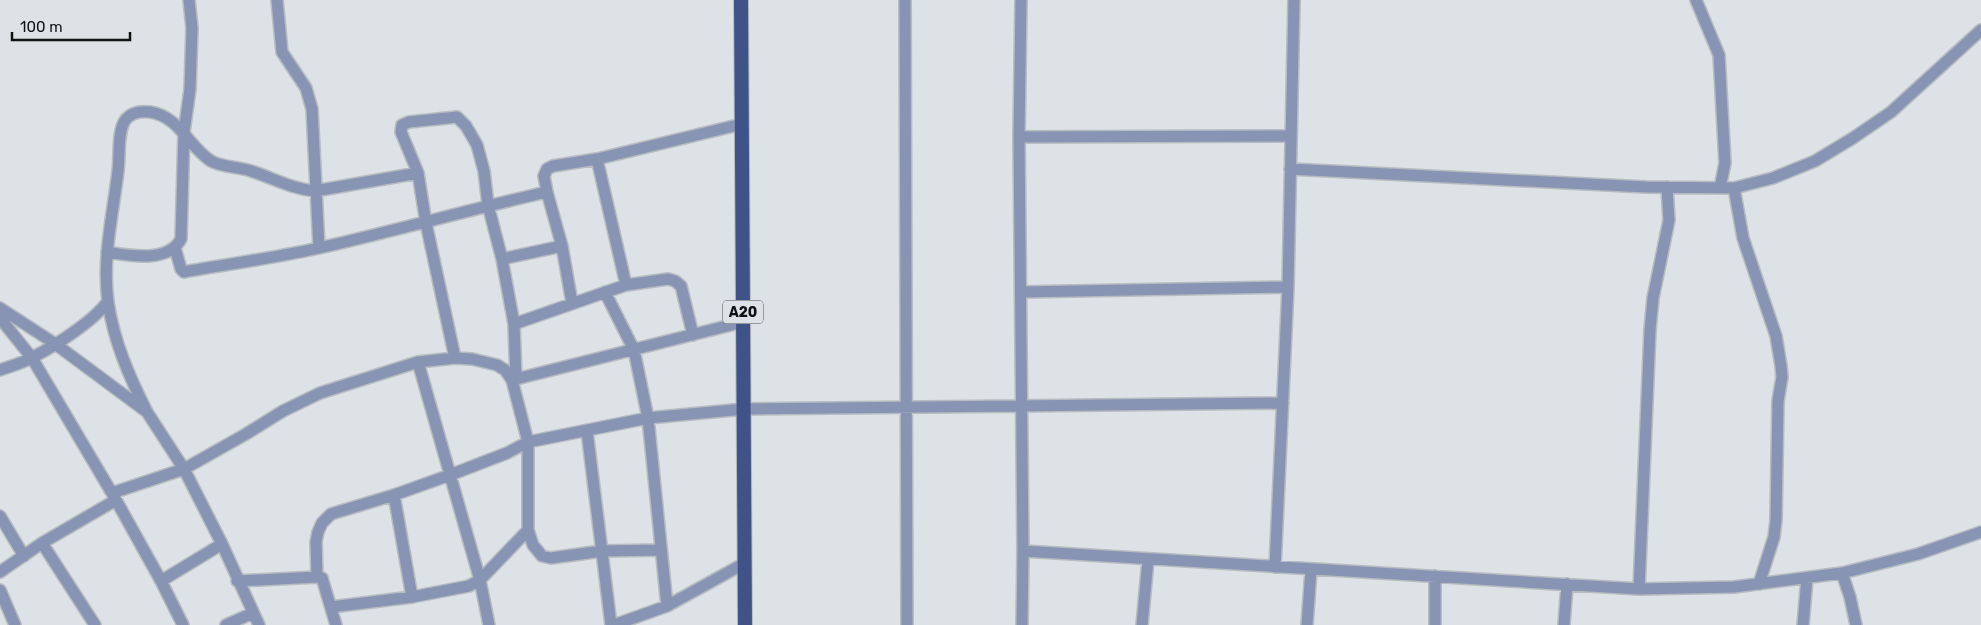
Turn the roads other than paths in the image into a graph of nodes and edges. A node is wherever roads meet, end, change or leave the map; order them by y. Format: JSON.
{"nodes":[{"id":1,"x":189,"y":0,"type":"edge"},
{"id":2,"x":277,"y":0,"type":"edge"},
{"id":3,"x":741,"y":0,"type":"edge"},
{"id":4,"x":904,"y":0,"type":"edge"},
{"id":5,"x":1021,"y":0,"type":"edge"},
{"id":6,"x":1294,"y":0,"type":"edge"},
{"id":7,"x":1696,"y":0,"type":"edge"},
{"id":8,"x":1981,"y":30,"type":"edge"},
{"id":9,"x":742,"y":124,"type":"junction"},
{"id":10,"x":184,"y":132,"type":"junction"},
{"id":11,"x":1292,"y":136,"type":"junction"},
{"id":12,"x":1019,"y":137,"type":"junction"},
{"id":13,"x":597,"y":159,"type":"junction"},
{"id":14,"x":1290,"y":169,"type":"junction"},
{"id":15,"x":418,"y":174,"type":"junction"},
{"id":16,"x":1667,"y":187,"type":"junction"},
{"id":17,"x":1720,"y":188,"type":"junction"},
{"id":18,"x":1734,"y":188,"type":"junction"},
{"id":19,"x":315,"y":191,"type":"junction"},
{"id":20,"x":547,"y":192,"type":"junction"},
{"id":21,"x":488,"y":206,"type":"junction"},
{"id":22,"x":426,"y":223,"type":"junction"},
{"id":23,"x":562,"y":246,"type":"junction"},
{"id":24,"x":175,"y":248,"type":"junction"},
{"id":25,"x":319,"y":248,"type":"junction"},
{"id":26,"x":107,"y":252,"type":"junction"},
{"id":27,"x":502,"y":259,"type":"junction"},
{"id":28,"x":626,"y":285,"type":"junction"},
{"id":29,"x":1288,"y":287,"type":"junction"},
{"id":30,"x":605,"y":292,"type":"junction"},
{"id":31,"x":1020,"y":292,"type":"junction"},
{"id":32,"x":108,"y":301,"type":"junction"},
{"id":33,"x":572,"y":303,"type":"junction"},
{"id":34,"x":0,"y":317,"type":"edge"},
{"id":35,"x":743,"y":322,"type":"junction"},
{"id":36,"x":514,"y":324,"type":"junction"},
{"id":37,"x":693,"y":335,"type":"junction"},
{"id":38,"x":54,"y":343,"type":"junction"},
{"id":39,"x":634,"y":350,"type":"junction"},
{"id":40,"x":32,"y":358,"type":"junction"},
{"id":41,"x":455,"y":358,"type":"junction"},
{"id":42,"x":418,"y":362,"type":"junction"},
{"id":43,"x":0,"y":370,"type":"edge"},
{"id":44,"x":514,"y":379,"type":"junction"},
{"id":45,"x":1283,"y":403,"type":"junction"},
{"id":46,"x":1022,"y":405,"type":"junction"},
{"id":47,"x":907,"y":408,"type":"junction"},
{"id":48,"x":744,"y":409,"type":"junction"},
{"id":49,"x":147,"y":412,"type":"junction"},
{"id":50,"x":648,"y":418,"type":"junction"},
{"id":51,"x":587,"y":431,"type":"junction"},
{"id":52,"x":528,"y":442,"type":"junction"},
{"id":53,"x":184,"y":469,"type":"junction"},
{"id":54,"x":450,"y":475,"type":"junction"},
{"id":55,"x":394,"y":495,"type":"junction"},
{"id":56,"x":114,"y":497,"type":"junction"},
{"id":57,"x":0,"y":516,"type":"edge"},
{"id":58,"x":528,"y":530,"type":"junction"},
{"id":59,"x":1980,"y":534,"type":"edge"},
{"id":60,"x":42,"y":543,"type":"junction"},
{"id":61,"x":222,"y":544,"type":"junction"},
{"id":62,"x":661,"y":550,"type":"junction"},
{"id":63,"x":602,"y":551,"type":"junction"},
{"id":64,"x":1023,"y":551,"type":"junction"},
{"id":65,"x":24,"y":556,"type":"junction"},
{"id":66,"x":1148,"y":560,"type":"junction"},
{"id":67,"x":745,"y":563,"type":"junction"},
{"id":68,"x":1275,"y":567,"type":"junction"},
{"id":69,"x":1311,"y":570,"type":"junction"},
{"id":70,"x":0,"y":572,"type":"edge"},
{"id":71,"x":1842,"y":574,"type":"junction"},
{"id":72,"x":1435,"y":576,"type":"junction"},
{"id":73,"x":317,"y":577,"type":"junction"},
{"id":74,"x":1807,"y":578,"type":"junction"},
{"id":75,"x":480,"y":580,"type":"junction"},
{"id":76,"x":237,"y":581,"type":"junction"},
{"id":77,"x":161,"y":582,"type":"junction"},
{"id":78,"x":1567,"y":584,"type":"junction"},
{"id":79,"x":1759,"y":584,"type":"junction"},
{"id":80,"x":1639,"y":589,"type":"junction"},
{"id":81,"x":0,"y":590,"type":"edge"},
{"id":82,"x":412,"y":597,"type":"junction"},
{"id":83,"x":667,"y":606,"type":"junction"},
{"id":84,"x":331,"y":607,"type":"junction"},
{"id":85,"x":253,"y":613,"type":"junction"},
{"id":86,"x":15,"y":625,"type":"edge"},
{"id":87,"x":95,"y":625,"type":"edge"},
{"id":88,"x":183,"y":625,"type":"edge"},
{"id":89,"x":226,"y":625,"type":"edge"},
{"id":90,"x":258,"y":625,"type":"edge"},
{"id":91,"x":336,"y":625,"type":"edge"},
{"id":92,"x":489,"y":625,"type":"edge"},
{"id":93,"x":612,"y":625,"type":"edge"},
{"id":94,"x":745,"y":625,"type":"edge"},
{"id":95,"x":907,"y":625,"type":"edge"},
{"id":96,"x":1022,"y":625,"type":"edge"},
{"id":97,"x":1142,"y":625,"type":"edge"},
{"id":98,"x":1307,"y":625,"type":"edge"},
{"id":99,"x":1435,"y":625,"type":"edge"},
{"id":100,"x":1564,"y":625,"type":"edge"},
{"id":101,"x":1804,"y":625,"type":"edge"},
{"id":102,"x":1856,"y":625,"type":"edge"}],
"edges":[{"from":1,"to":10,"type":"street"},
{"from":2,"to":19,"type":"street"},
{"from":3,"to":9,"type":"main road","number":"A20"},
{"from":4,"to":47,"type":"street"},
{"from":5,"to":12,"type":"street"},
{"from":6,"to":11,"type":"street"},
{"from":7,"to":17,"type":"street"},
{"from":8,"to":18,"type":"street"},
{"from":9,"to":13,"type":"street"},
{"from":9,"to":35,"type":"main road","number":"A20"},
{"from":10,"to":19,"type":"street"},
{"from":10,"to":24,"type":"street"},
{"from":10,"to":26,"type":"street"},
{"from":11,"to":12,"type":"street"},
{"from":11,"to":14,"type":"street"},
{"from":12,"to":31,"type":"street"},
{"from":13,"to":20,"type":"street"},
{"from":13,"to":28,"type":"street"},
{"from":14,"to":16,"type":"street"},
{"from":14,"to":29,"type":"street"},
{"from":15,"to":19,"type":"street"},
{"from":15,"to":21,"type":"street"},
{"from":15,"to":22,"type":"street"},
{"from":16,"to":17,"type":"street"},
{"from":16,"to":80,"type":"street"},
{"from":17,"to":18,"type":"street"},
{"from":18,"to":79,"type":"street"},
{"from":19,"to":25,"type":"street"},
{"from":20,"to":21,"type":"street"},
{"from":20,"to":23,"type":"street"},
{"from":21,"to":22,"type":"street"},
{"from":21,"to":27,"type":"street"},
{"from":22,"to":25,"type":"street"},
{"from":22,"to":41,"type":"street"},
{"from":23,"to":27,"type":"street"},
{"from":23,"to":33,"type":"street"},
{"from":24,"to":25,"type":"street"},
{"from":24,"to":26,"type":"street"},
{"from":26,"to":32,"type":"street"},
{"from":27,"to":36,"type":"street"},
{"from":28,"to":30,"type":"street"},
{"from":28,"to":37,"type":"street"},
{"from":29,"to":31,"type":"street"},
{"from":29,"to":45,"type":"street"},
{"from":30,"to":33,"type":"street"},
{"from":30,"to":39,"type":"street"},
{"from":31,"to":46,"type":"street"},
{"from":32,"to":38,"type":"street"},
{"from":32,"to":49,"type":"street"},
{"from":33,"to":36,"type":"street"},
{"from":34,"to":38,"type":"street"},
{"from":34,"to":40,"type":"street"},
{"from":35,"to":37,"type":"street"},
{"from":35,"to":48,"type":"main road","number":"A20"},
{"from":36,"to":44,"type":"street"},
{"from":37,"to":39,"type":"street"},
{"from":38,"to":40,"type":"street"},
{"from":38,"to":49,"type":"street"},
{"from":39,"to":44,"type":"street"},
{"from":39,"to":50,"type":"street"},
{"from":40,"to":43,"type":"street"},
{"from":40,"to":56,"type":"street"},
{"from":41,"to":42,"type":"street"},
{"from":41,"to":44,"type":"street"},
{"from":42,"to":53,"type":"street"},
{"from":42,"to":54,"type":"street"},
{"from":44,"to":52,"type":"street"},
{"from":45,"to":46,"type":"street"},
{"from":45,"to":68,"type":"street"},
{"from":46,"to":47,"type":"street"},
{"from":46,"to":64,"type":"street"},
{"from":47,"to":48,"type":"street"},
{"from":47,"to":95,"type":"street"},
{"from":48,"to":50,"type":"street"},
{"from":48,"to":67,"type":"main road","number":"A20"},
{"from":49,"to":53,"type":"street"},
{"from":50,"to":51,"type":"street"},
{"from":50,"to":62,"type":"street"},
{"from":51,"to":52,"type":"street"},
{"from":51,"to":63,"type":"street"},
{"from":52,"to":54,"type":"street"},
{"from":52,"to":58,"type":"street"},
{"from":53,"to":56,"type":"street"},
{"from":53,"to":61,"type":"street"},
{"from":54,"to":55,"type":"street"},
{"from":54,"to":75,"type":"street"},
{"from":55,"to":73,"type":"street"},
{"from":55,"to":82,"type":"street"},
{"from":56,"to":60,"type":"street"},
{"from":56,"to":77,"type":"street"},
{"from":57,"to":65,"type":"street"},
{"from":58,"to":63,"type":"street"},
{"from":58,"to":75,"type":"street"},
{"from":59,"to":71,"type":"street"},
{"from":60,"to":65,"type":"street"},
{"from":60,"to":87,"type":"street"},
{"from":61,"to":76,"type":"street"},
{"from":61,"to":77,"type":"street"},
{"from":62,"to":63,"type":"street"},
{"from":62,"to":83,"type":"street"},
{"from":63,"to":93,"type":"street"},
{"from":64,"to":66,"type":"street"},
{"from":64,"to":96,"type":"street"},
{"from":65,"to":70,"type":"street"},
{"from":66,"to":68,"type":"street"},
{"from":66,"to":97,"type":"street"},
{"from":67,"to":83,"type":"street"},
{"from":67,"to":94,"type":"main road","number":"A20"},
{"from":68,"to":69,"type":"street"},
{"from":69,"to":72,"type":"street"},
{"from":69,"to":98,"type":"street"},
{"from":71,"to":74,"type":"street"},
{"from":71,"to":102,"type":"street"},
{"from":72,"to":78,"type":"street"},
{"from":72,"to":99,"type":"street"},
{"from":73,"to":76,"type":"street"},
{"from":73,"to":84,"type":"street"},
{"from":74,"to":79,"type":"street"},
{"from":74,"to":101,"type":"street"},
{"from":75,"to":82,"type":"street"},
{"from":75,"to":92,"type":"street"},
{"from":76,"to":85,"type":"street"},
{"from":77,"to":88,"type":"street"},
{"from":78,"to":80,"type":"street"},
{"from":78,"to":100,"type":"street"},
{"from":79,"to":80,"type":"street"},
{"from":81,"to":86,"type":"street"},
{"from":82,"to":84,"type":"street"},
{"from":83,"to":93,"type":"street"},
{"from":84,"to":91,"type":"street"},
{"from":85,"to":89,"type":"street"},
{"from":85,"to":90,"type":"street"}]}
